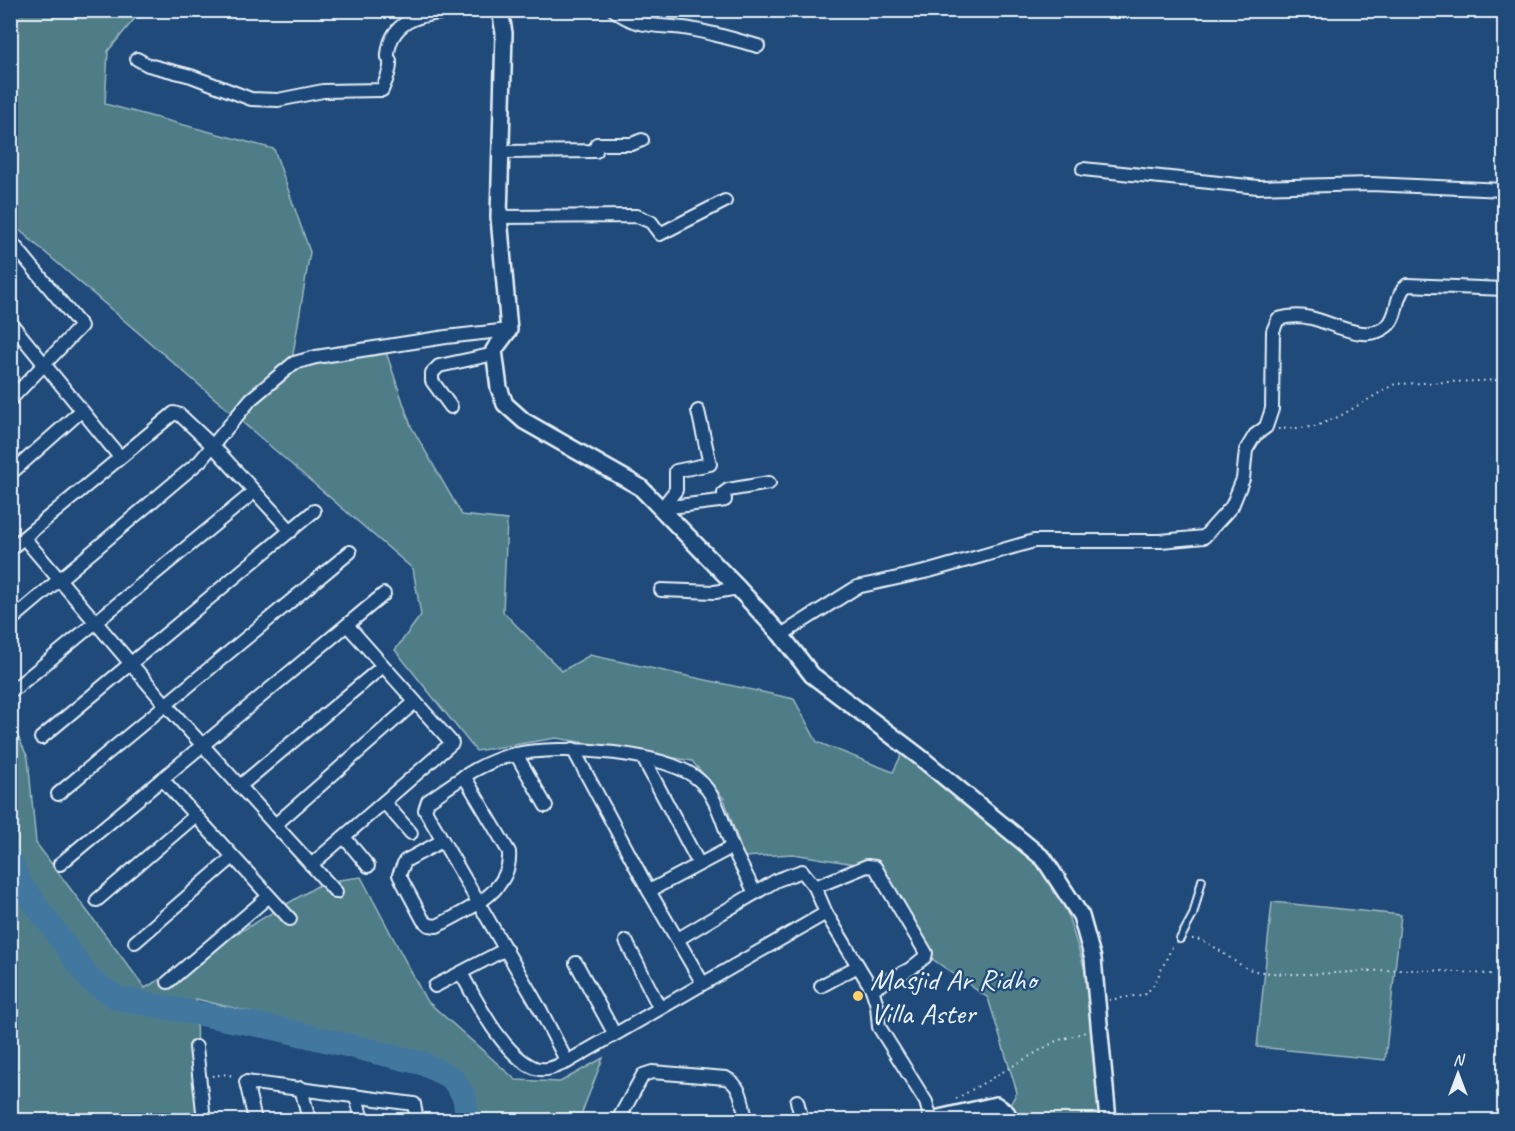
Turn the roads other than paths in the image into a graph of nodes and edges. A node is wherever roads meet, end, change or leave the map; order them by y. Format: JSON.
{"nodes":[{"id":1,"x":478,"y":10,"type":"edge"},
{"id":2,"x":500,"y":10,"type":"edge"},
{"id":3,"x":614,"y":10,"type":"edge"},
{"id":4,"x":758,"y":46,"type":"dead end"},
{"id":5,"x":137,"y":59,"type":"dead end"},
{"id":6,"x":642,"y":140,"type":"dead end"},
{"id":7,"x":499,"y":152,"type":"junction"},
{"id":8,"x":1083,"y":169,"type":"dead end"},
{"id":9,"x":1504,"y":190,"type":"edge"},
{"id":10,"x":725,"y":201,"type":"dead end"},
{"id":11,"x":499,"y":217,"type":"junction"},
{"id":12,"x":10,"y":240,"type":"edge"},
{"id":13,"x":1504,"y":289,"type":"edge"},
{"id":14,"x":10,"y":321,"type":"edge"},
{"id":15,"x":509,"y":330,"type":"junction"},
{"id":16,"x":494,"y":350,"type":"junction"},
{"id":17,"x":46,"y":364,"type":"junction"},
{"id":18,"x":10,"y":400,"type":"edge"},
{"id":19,"x":451,"y":407,"type":"dead end"},
{"id":20,"x":81,"y":411,"type":"junction"},
{"id":21,"x":698,"y":411,"type":"dead end"},
{"id":22,"x":213,"y":446,"type":"junction"},
{"id":23,"x":119,"y":456,"type":"junction"},
{"id":24,"x":10,"y":474,"type":"edge"},
{"id":25,"x":769,"y":483,"type":"dead end"},
{"id":26,"x":254,"y":492,"type":"junction"},
{"id":27,"x":662,"y":508,"type":"junction"},
{"id":28,"x":314,"y":511,"type":"dead end"},
{"id":29,"x":291,"y":531,"type":"junction"},
{"id":30,"x":24,"y":538,"type":"junction"},
{"id":31,"x":10,"y":549,"type":"edge"},
{"id":32,"x":350,"y":552,"type":"dead end"},
{"id":33,"x":59,"y":582,"type":"junction"},
{"id":34,"x":738,"y":588,"type":"junction"},
{"id":35,"x":661,"y":590,"type":"dead end"},
{"id":36,"x":384,"y":594,"type":"dead end"},
{"id":37,"x":10,"y":621,"type":"edge"},
{"id":38,"x":95,"y":623,"type":"junction"},
{"id":39,"x":347,"y":625,"type":"junction"},
{"id":40,"x":781,"y":635,"type":"junction"},
{"id":41,"x":131,"y":664,"type":"junction"},
{"id":42,"x":383,"y":666,"type":"junction"},
{"id":43,"x":13,"y":690,"type":"dead end"},
{"id":44,"x":415,"y":702,"type":"junction"},
{"id":45,"x":166,"y":705,"type":"junction"},
{"id":46,"x":41,"y":738,"type":"dead end"},
{"id":47,"x":202,"y":745,"type":"junction"},
{"id":48,"x":573,"y":749,"type":"junction"},
{"id":49,"x":516,"y":754,"type":"junction"},
{"id":50,"x":643,"y":758,"type":"junction"},
{"id":51,"x":465,"y":776,"type":"junction"},
{"id":52,"x":162,"y":779,"type":"junction"},
{"id":53,"x":241,"y":785,"type":"junction"},
{"id":54,"x":58,"y":794,"type":"dead end"},
{"id":55,"x":384,"y":802,"type":"junction"},
{"id":56,"x":546,"y":806,"type":"dead end"},
{"id":57,"x":195,"y":816,"type":"junction"},
{"id":58,"x":275,"y":825,"type":"junction"},
{"id":59,"x":411,"y":833,"type":"dead end"},
{"id":60,"x":344,"y":837,"type":"junction"},
{"id":61,"x":442,"y":841,"type":"junction"},
{"id":62,"x":732,"y":847,"type":"junction"},
{"id":63,"x":233,"y":857,"type":"junction"},
{"id":64,"x":60,"y":864,"type":"dead end"},
{"id":65,"x":699,"y":864,"type":"junction"},
{"id":66,"x":311,"y":865,"type":"junction"},
{"id":67,"x":368,"y":866,"type":"dead end"},
{"id":68,"x":1202,"y":880,"type":"dead end"},
{"id":69,"x":815,"y":887,"type":"junction"},
{"id":70,"x":649,"y":891,"type":"junction"},
{"id":71,"x":336,"y":892,"type":"dead end"},
{"id":72,"x":755,"y":893,"type":"junction"},
{"id":73,"x":268,"y":897,"type":"junction"},
{"id":74,"x":97,"y":900,"type":"dead end"},
{"id":75,"x":479,"y":903,"type":"junction"},
{"id":76,"x":826,"y":913,"type":"junction"},
{"id":77,"x":290,"y":919,"type":"dead end"},
{"id":78,"x":678,"y":939,"type":"junction"},
{"id":79,"x":1180,"y":939,"type":"road end"},
{"id":80,"x":626,"y":941,"type":"dead end"},
{"id":81,"x":135,"y":942,"type":"dead end"},
{"id":82,"x":506,"y":949,"type":"junction"},
{"id":83,"x":576,"y":963,"type":"dead end"},
{"id":84,"x":858,"y":966,"type":"junction"},
{"id":85,"x":461,"y":973,"type":"junction"},
{"id":86,"x":168,"y":982,"type":"dead end"},
{"id":87,"x":702,"y":982,"type":"junction"},
{"id":88,"x":435,"y":986,"type":"dead end"},
{"id":89,"x":821,"y":986,"type":"dead end"},
{"id":90,"x":872,"y":989,"type":"junction"},
{"id":91,"x":659,"y":1007,"type":"junction"},
{"id":92,"x":614,"y":1033,"type":"junction"},
{"id":93,"x":196,"y":1047,"type":"dead end"},
{"id":94,"x":567,"y":1062,"type":"junction"},
{"id":95,"x":301,"y":1088,"type":"junction"},
{"id":96,"x":356,"y":1096,"type":"junction"},
{"id":97,"x":797,"y":1101,"type":"dead end"},
{"id":98,"x":204,"y":1120,"type":"edge"},
{"id":99,"x":255,"y":1120,"type":"edge"},
{"id":100,"x":309,"y":1120,"type":"edge"},
{"id":101,"x":362,"y":1120,"type":"edge"},
{"id":102,"x":417,"y":1120,"type":"edge"},
{"id":103,"x":618,"y":1120,"type":"edge"},
{"id":104,"x":746,"y":1120,"type":"edge"},
{"id":105,"x":802,"y":1120,"type":"edge"},
{"id":106,"x":931,"y":1120,"type":"edge"},
{"id":107,"x":1009,"y":1120,"type":"edge"},
{"id":108,"x":1108,"y":1120,"type":"edge"}],
"edges":[{"from":1,"to":5,"type":"street"},
{"from":2,"to":7,"type":"street"},
{"from":3,"to":4,"type":"street"},
{"from":6,"to":7,"type":"street"},
{"from":7,"to":11,"type":"street"},
{"from":8,"to":9,"type":"street"},
{"from":10,"to":11,"type":"street"},
{"from":11,"to":15,"type":"street"},
{"from":12,"to":17,"type":"street"},
{"from":13,"to":40,"type":"street"},
{"from":14,"to":17,"type":"street"},
{"from":15,"to":16,"type":"street"},
{"from":15,"to":22,"type":"street"},
{"from":16,"to":19,"type":"street"},
{"from":16,"to":27,"type":"street"},
{"from":17,"to":18,"type":"street"},
{"from":17,"to":20,"type":"street"},
{"from":20,"to":23,"type":"street"},
{"from":20,"to":24,"type":"street"},
{"from":21,"to":27,"type":"street"},
{"from":22,"to":23,"type":"street"},
{"from":22,"to":26,"type":"street"},
{"from":22,"to":33,"type":"street"},
{"from":23,"to":30,"type":"street"},
{"from":25,"to":27,"type":"street"},
{"from":26,"to":29,"type":"street"},
{"from":26,"to":38,"type":"street"},
{"from":27,"to":34,"type":"street"},
{"from":28,"to":29,"type":"street"},
{"from":29,"to":41,"type":"street"},
{"from":30,"to":31,"type":"street"},
{"from":30,"to":33,"type":"street"},
{"from":32,"to":45,"type":"street"},
{"from":33,"to":37,"type":"street"},
{"from":33,"to":38,"type":"street"},
{"from":34,"to":35,"type":"street"},
{"from":34,"to":40,"type":"street"},
{"from":36,"to":39,"type":"street"},
{"from":38,"to":41,"type":"street"},
{"from":38,"to":43,"type":"street"},
{"from":39,"to":42,"type":"street"},
{"from":39,"to":47,"type":"street"},
{"from":40,"to":108,"type":"street"},
{"from":41,"to":45,"type":"street"},
{"from":41,"to":46,"type":"street"},
{"from":42,"to":44,"type":"street"},
{"from":42,"to":53,"type":"street"},
{"from":44,"to":55,"type":"street"},
{"from":44,"to":58,"type":"street"},
{"from":45,"to":47,"type":"street"},
{"from":45,"to":54,"type":"street"},
{"from":47,"to":52,"type":"street"},
{"from":47,"to":53,"type":"street"},
{"from":48,"to":49,"type":"street"},
{"from":48,"to":50,"type":"street"},
{"from":48,"to":70,"type":"street"},
{"from":49,"to":51,"type":"street"},
{"from":49,"to":56,"type":"street"},
{"from":50,"to":62,"type":"street"},
{"from":50,"to":65,"type":"street"},
{"from":51,"to":61,"type":"street"},
{"from":51,"to":75,"type":"street"},
{"from":52,"to":57,"type":"street"},
{"from":52,"to":64,"type":"street"},
{"from":53,"to":58,"type":"street"},
{"from":55,"to":59,"type":"street"},
{"from":55,"to":60,"type":"street"},
{"from":57,"to":63,"type":"street"},
{"from":57,"to":74,"type":"street"},
{"from":58,"to":66,"type":"street"},
{"from":60,"to":66,"type":"street"},
{"from":60,"to":67,"type":"street"},
{"from":61,"to":75,"type":"street"},
{"from":61,"to":75,"type":"street"},
{"from":62,"to":65,"type":"street"},
{"from":62,"to":72,"type":"street"},
{"from":63,"to":73,"type":"street"},
{"from":63,"to":81,"type":"street"},
{"from":65,"to":70,"type":"street"},
{"from":66,"to":71,"type":"street"},
{"from":68,"to":79,"type":"lane"},
{"from":69,"to":72,"type":"street"},
{"from":69,"to":76,"type":"street"},
{"from":69,"to":90,"type":"street"},
{"from":70,"to":78,"type":"street"},
{"from":72,"to":78,"type":"street"},
{"from":73,"to":77,"type":"street"},
{"from":73,"to":86,"type":"street"},
{"from":75,"to":82,"type":"street"},
{"from":76,"to":84,"type":"street"},
{"from":76,"to":87,"type":"street"},
{"from":78,"to":87,"type":"street"},
{"from":80,"to":91,"type":"street"},
{"from":82,"to":85,"type":"street"},
{"from":82,"to":94,"type":"street"},
{"from":83,"to":92,"type":"street"},
{"from":84,"to":89,"type":"street"},
{"from":84,"to":90,"type":"street"},
{"from":85,"to":88,"type":"street"},
{"from":85,"to":94,"type":"street"},
{"from":87,"to":91,"type":"street"},
{"from":90,"to":106,"type":"street"},
{"from":91,"to":92,"type":"street"},
{"from":92,"to":94,"type":"street"},
{"from":93,"to":98,"type":"street"},
{"from":95,"to":96,"type":"street"},
{"from":95,"to":99,"type":"street"},
{"from":95,"to":100,"type":"street"},
{"from":96,"to":101,"type":"street"},
{"from":96,"to":102,"type":"street"},
{"from":97,"to":105,"type":"street"},
{"from":103,"to":104,"type":"street"},
{"from":106,"to":107,"type":"street"}]}
